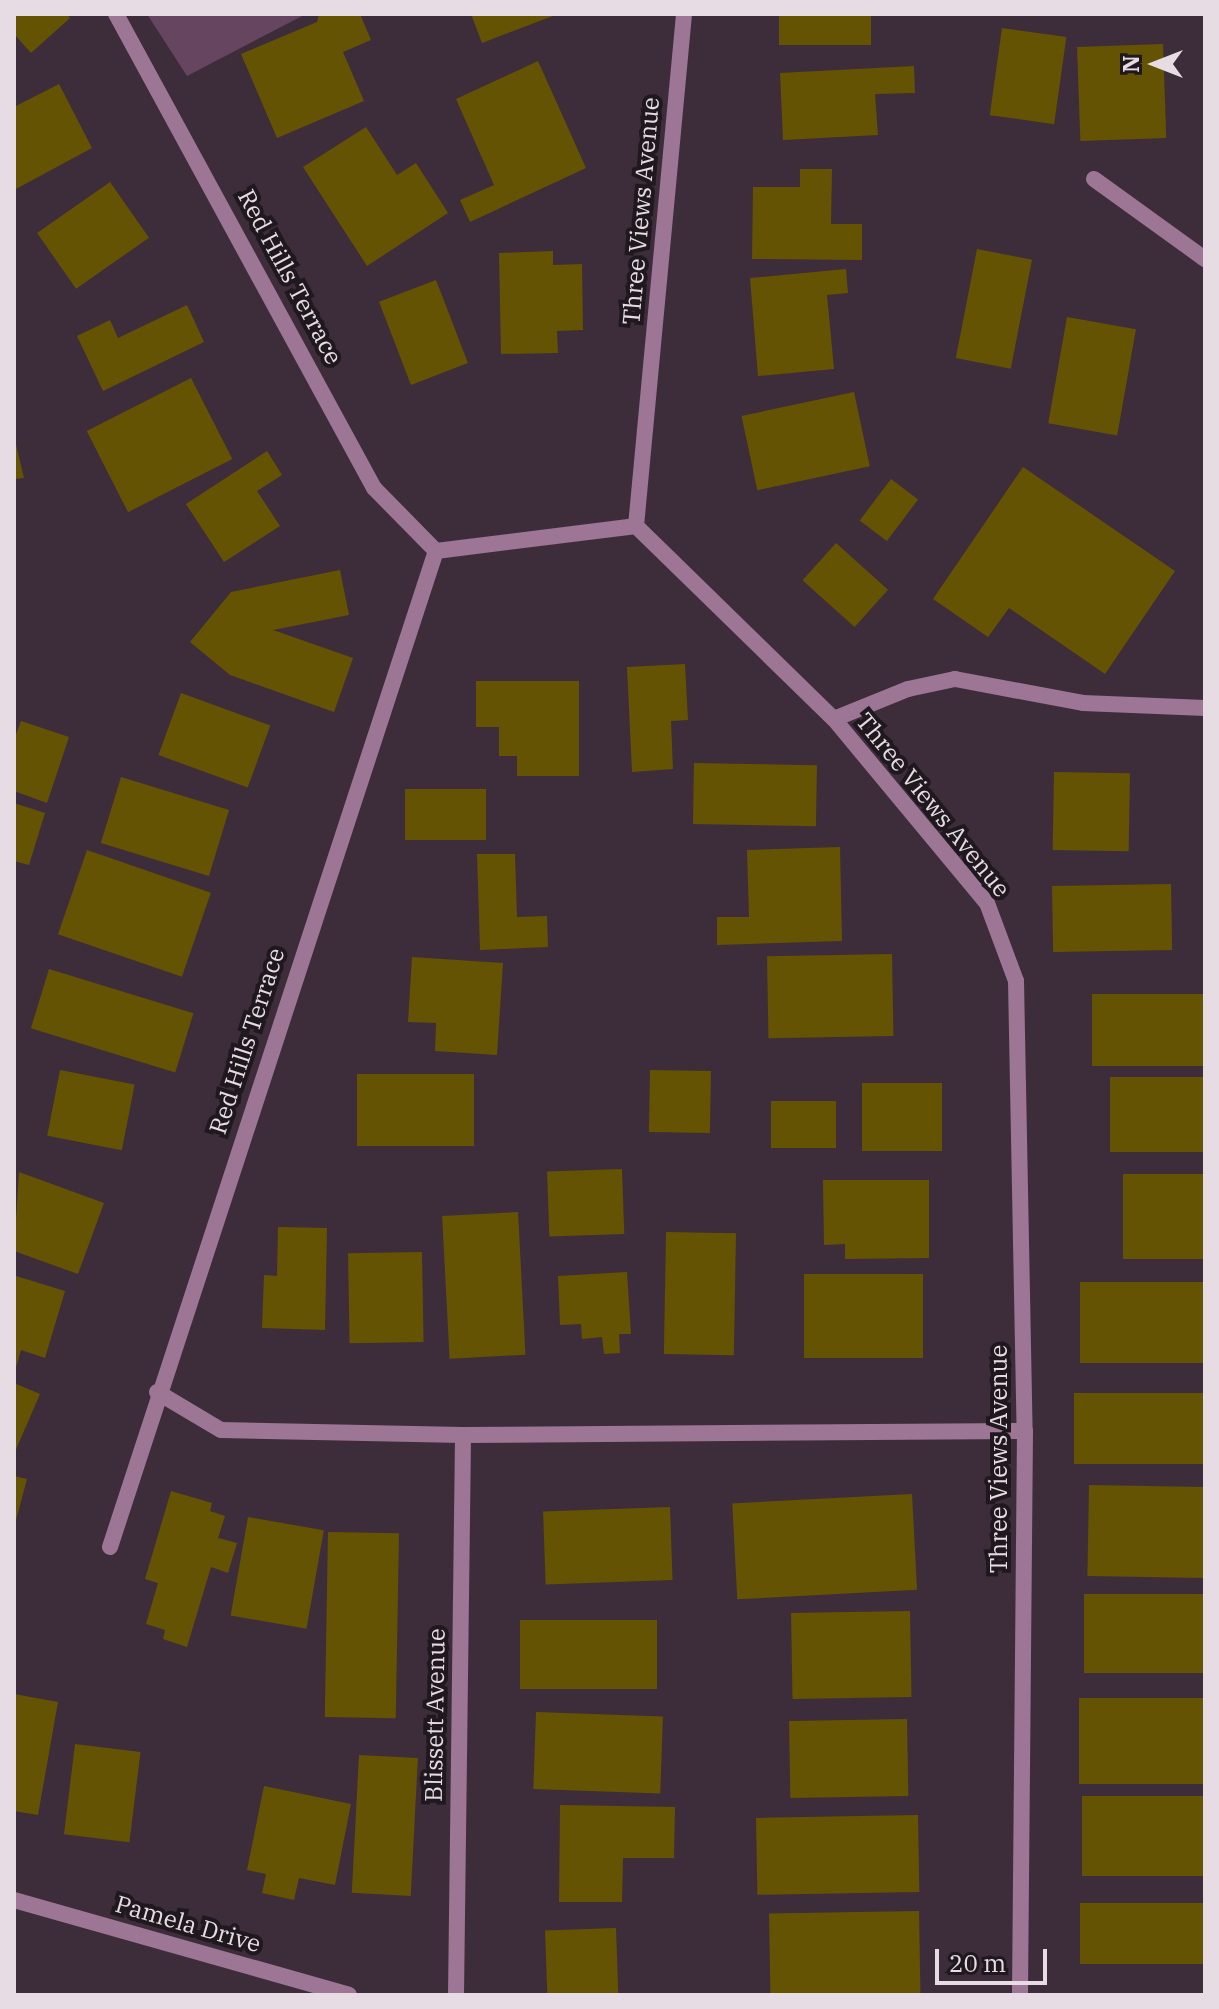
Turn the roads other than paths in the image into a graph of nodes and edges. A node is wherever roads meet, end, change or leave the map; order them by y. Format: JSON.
{"nodes":[{"id":1,"x":116,"y":14,"type":"edge"},
{"id":2,"x":684,"y":14,"type":"edge"},
{"id":3,"x":1094,"y":179,"type":"dead end"},
{"id":4,"x":1205,"y":259,"type":"edge"},
{"id":5,"x":636,"y":526,"type":"junction"},
{"id":6,"x":436,"y":551,"type":"junction"},
{"id":7,"x":1205,"y":708,"type":"edge"},
{"id":8,"x":834,"y":719,"type":"junction"},
{"id":9,"x":157,"y":1392,"type":"junction"},
{"id":10,"x":1025,"y":1431,"type":"junction"},
{"id":11,"x":463,"y":1435,"type":"junction"},
{"id":12,"x":110,"y":1547,"type":"dead end"},
{"id":13,"x":14,"y":1900,"type":"edge"},
{"id":14,"x":349,"y":1995,"type":"edge"},
{"id":15,"x":456,"y":1995,"type":"edge"},
{"id":16,"x":1020,"y":1995,"type":"edge"}],
"edges":[{"from":1,"to":6,"type":"street","name":"Red Hills Terrace"},
{"from":2,"to":5,"type":"street","name":"Three Views Avenue"},
{"from":3,"to":4,"type":"street"},
{"from":5,"to":6,"type":"street"},
{"from":5,"to":8,"type":"street","name":"Three Views Avenue"},
{"from":6,"to":9,"type":"street","name":"Red Hills Terrace"},
{"from":7,"to":8,"type":"street"},
{"from":8,"to":10,"type":"street","name":"Three Views Avenue"},
{"from":9,"to":11,"type":"street"},
{"from":9,"to":12,"type":"street","name":"Red Hills Terrace"},
{"from":10,"to":11,"type":"street"},
{"from":10,"to":16,"type":"street","name":"Three Views Avenue"},
{"from":11,"to":15,"type":"street","name":"Blissett Avenue"},
{"from":13,"to":14,"type":"street","name":"Pamela Drive"}]}
